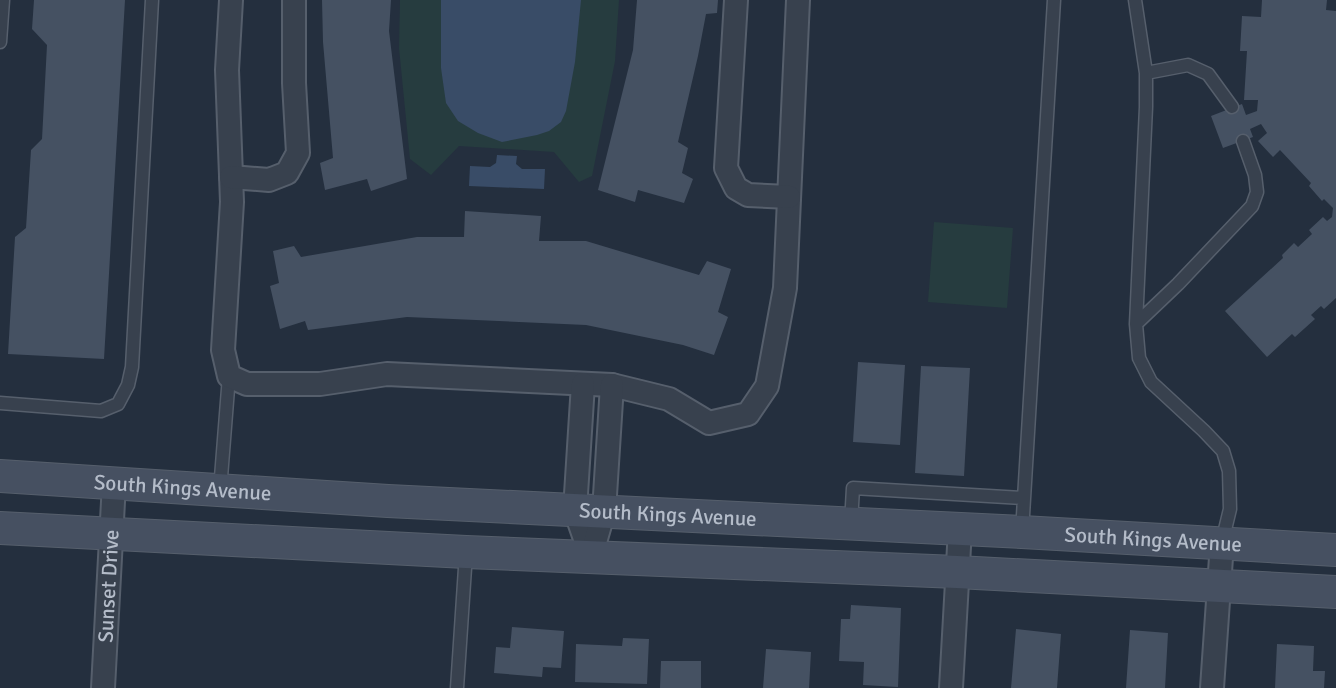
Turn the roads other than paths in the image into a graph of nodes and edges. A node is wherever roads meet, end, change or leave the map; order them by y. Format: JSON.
{"nodes":[{"id":1,"x":3,"y":0,"type":"edge"},
{"id":2,"x":152,"y":0,"type":"edge"},
{"id":3,"x":231,"y":0,"type":"edge"},
{"id":4,"x":294,"y":0,"type":"edge"},
{"id":5,"x":736,"y":0,"type":"edge"},
{"id":6,"x":798,"y":0,"type":"edge"},
{"id":7,"x":1054,"y":0,"type":"edge"},
{"id":8,"x":1135,"y":0,"type":"edge"},
{"id":9,"x":0,"y":42,"type":"edge"},
{"id":10,"x":1146,"y":73,"type":"junction"},
{"id":11,"x":1232,"y":107,"type":"dead end"},
{"id":12,"x":1243,"y":141,"type":"dead end"},
{"id":13,"x":231,"y":177,"type":"junction"},
{"id":14,"x":789,"y":197,"type":"junction"},
{"id":15,"x":1136,"y":324,"type":"junction"},
{"id":16,"x":229,"y":376,"type":"junction"},
{"id":17,"x":583,"y":384,"type":"junction"},
{"id":18,"x":612,"y":385,"type":"junction"},
{"id":19,"x":0,"y":403,"type":"edge"},
{"id":20,"x":0,"y":477,"type":"edge"},
{"id":21,"x":114,"y":483,"type":"junction"},
{"id":22,"x":220,"y":490,"type":"junction"},
{"id":23,"x":1024,"y":498,"type":"junction"},
{"id":24,"x":589,"y":510,"type":"junction"},
{"id":25,"x":851,"y":523,"type":"junction"},
{"id":26,"x":0,"y":528,"type":"edge"},
{"id":27,"x":960,"y":529,"type":"junction"},
{"id":28,"x":1022,"y":532,"type":"junction"},
{"id":29,"x":111,"y":534,"type":"junction"},
{"id":30,"x":1222,"y":543,"type":"junction"},
{"id":31,"x":1336,"y":550,"type":"edge"},
{"id":32,"x":466,"y":552,"type":"junction"},
{"id":33,"x":591,"y":556,"type":"junction"},
{"id":34,"x":957,"y":572,"type":"junction"},
{"id":35,"x":1220,"y":586,"type":"junction"},
{"id":36,"x":1336,"y":592,"type":"edge"},
{"id":37,"x":103,"y":688,"type":"edge"},
{"id":38,"x":457,"y":688,"type":"edge"},
{"id":39,"x":951,"y":688,"type":"edge"},
{"id":40,"x":1212,"y":688,"type":"edge"}],
"edges":[{"from":1,"to":9,"type":"lane"},
{"from":2,"to":19,"type":"lane"},
{"from":3,"to":13,"type":"street"},
{"from":4,"to":13,"type":"street"},
{"from":5,"to":14,"type":"street"},
{"from":6,"to":14,"type":"street"},
{"from":7,"to":23,"type":"lane"},
{"from":8,"to":10,"type":"lane"},
{"from":10,"to":11,"type":"lane"},
{"from":10,"to":15,"type":"lane"},
{"from":12,"to":15,"type":"lane"},
{"from":13,"to":16,"type":"street"},
{"from":14,"to":18,"type":"street"},
{"from":15,"to":30,"type":"lane"},
{"from":16,"to":17,"type":"street"},
{"from":16,"to":22,"type":"lane"},
{"from":17,"to":18,"type":"street"},
{"from":17,"to":24,"type":"street"},
{"from":18,"to":24,"type":"street"},
{"from":20,"to":21,"type":"main road","name":"South Kings Avenue"},
{"from":21,"to":22,"type":"main road","name":"South Kings Avenue"},
{"from":21,"to":29,"type":"street","name":"Sunset Drive"},
{"from":22,"to":24,"type":"main road","name":"South Kings Avenue"},
{"from":23,"to":25,"type":"lane"},
{"from":23,"to":28,"type":"lane"},
{"from":24,"to":25,"type":"main road","name":"South Kings Avenue"},
{"from":24,"to":33,"type":"street"},
{"from":25,"to":27,"type":"main road","name":"South Kings Avenue"},
{"from":26,"to":29,"type":"main road","name":"South Kings Avenue"},
{"from":27,"to":28,"type":"main road","name":"South Kings Avenue"},
{"from":27,"to":34,"type":"street"},
{"from":28,"to":30,"type":"main road","name":"South Kings Avenue"},
{"from":29,"to":32,"type":"main road","name":"South Kings Avenue"},
{"from":29,"to":37,"type":"street","name":"Sunset Drive"},
{"from":30,"to":31,"type":"main road","name":"South Kings Avenue"},
{"from":30,"to":35,"type":"street"},
{"from":32,"to":33,"type":"main road","name":"South Kings Avenue"},
{"from":32,"to":38,"type":"lane"},
{"from":33,"to":34,"type":"main road","name":"South Kings Avenue"},
{"from":34,"to":35,"type":"main road","name":"South Kings Avenue"},
{"from":34,"to":39,"type":"street"},
{"from":35,"to":36,"type":"main road","name":"South Kings Avenue"},
{"from":35,"to":40,"type":"street"}]}
